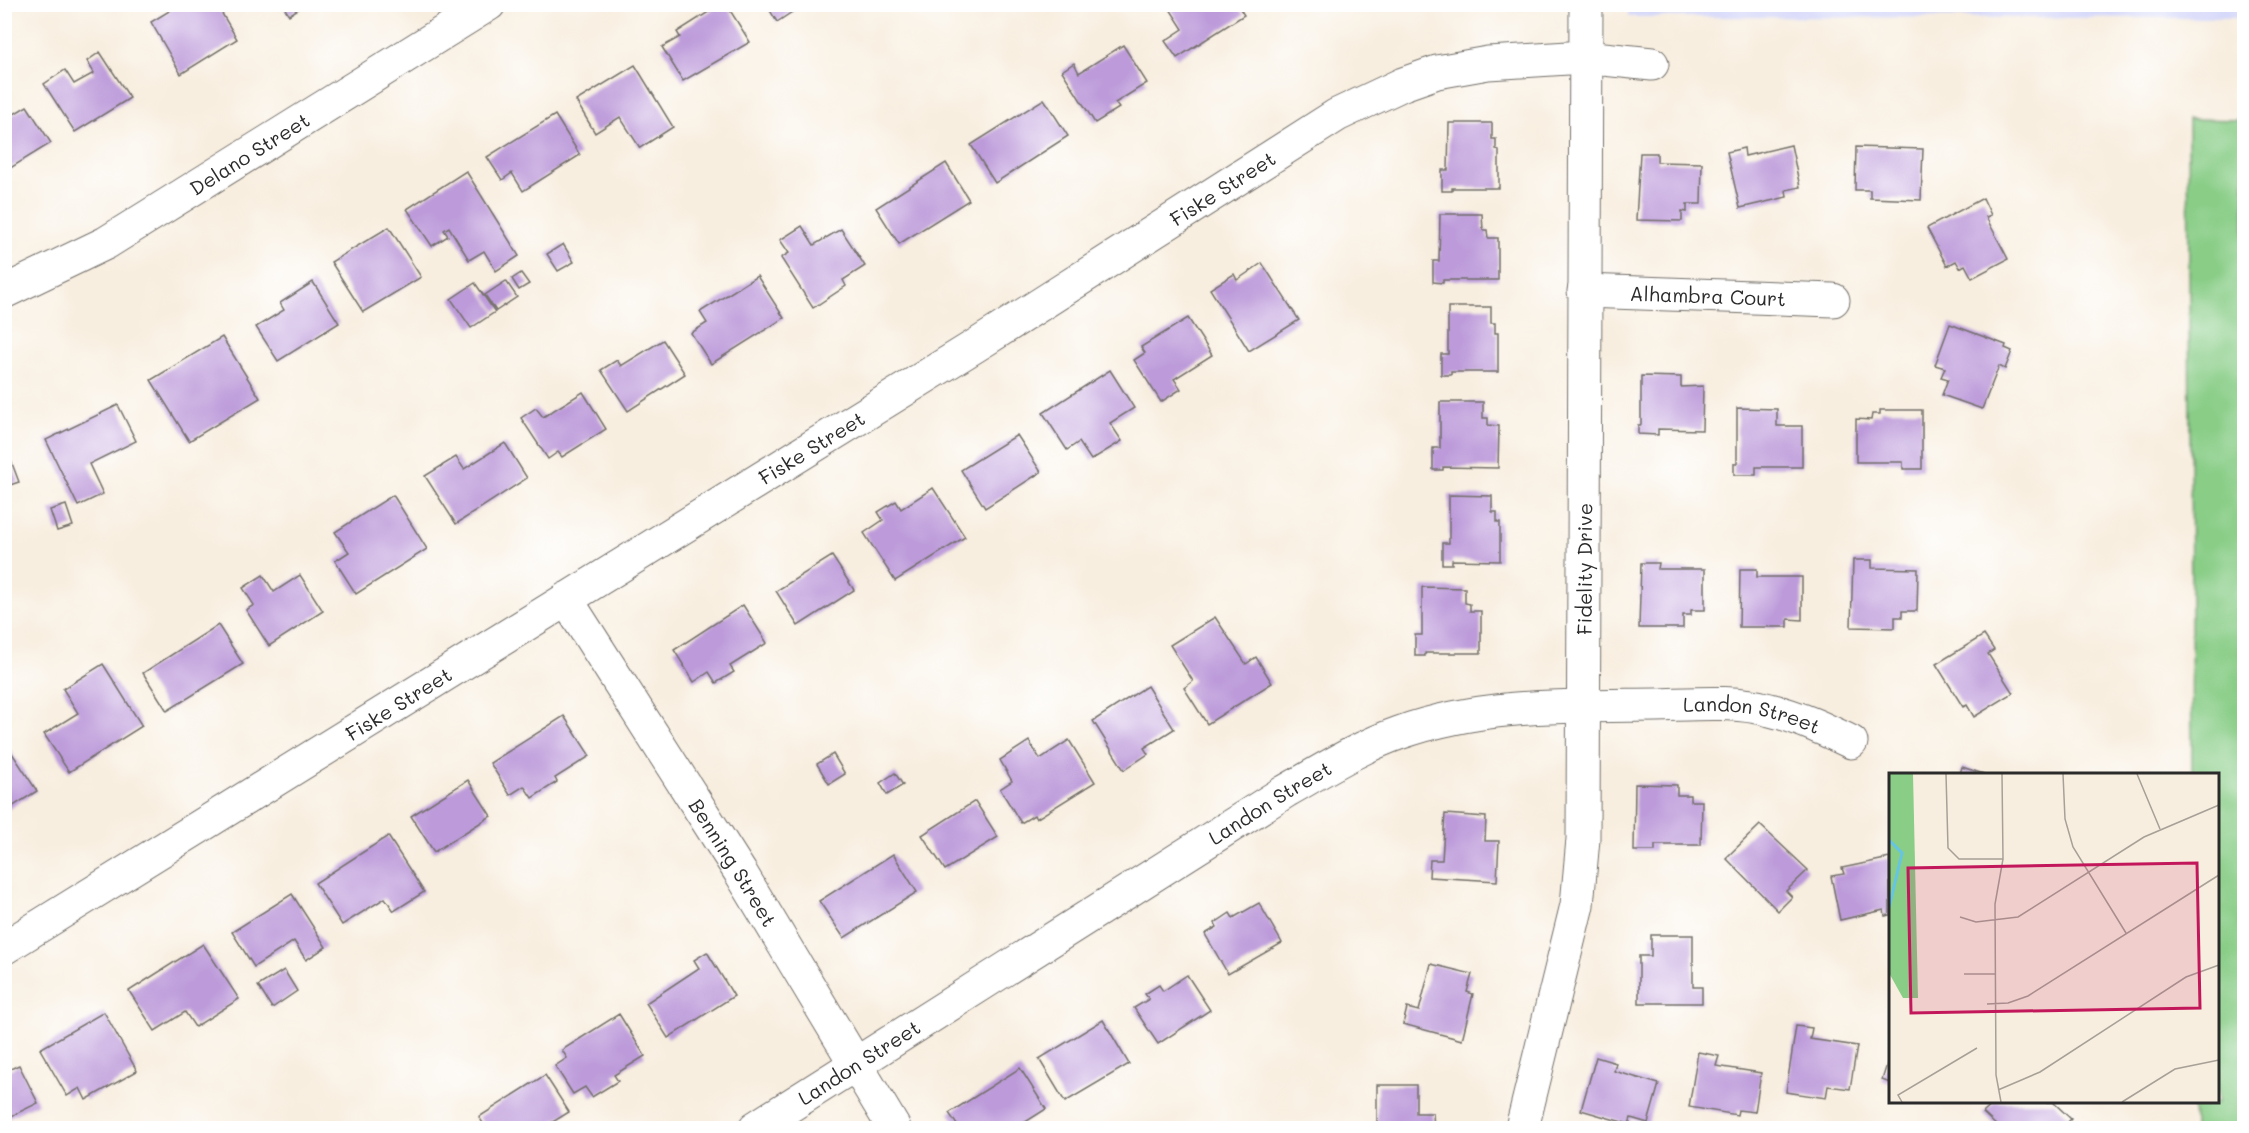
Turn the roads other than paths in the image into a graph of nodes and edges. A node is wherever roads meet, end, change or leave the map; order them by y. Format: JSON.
{"nodes":[{"id":1,"x":489,"y":4,"type":"edge"},
{"id":2,"x":1586,"y":4,"type":"edge"},
{"id":3,"x":1584,"y":57,"type":"junction"},
{"id":4,"x":1652,"y":64,"type":"dead end"},
{"id":5,"x":1584,"y":291,"type":"junction"},
{"id":6,"x":4,"y":292,"type":"edge"},
{"id":7,"x":1833,"y":300,"type":"dead end"},
{"id":8,"x":566,"y":599,"type":"junction"},
{"id":9,"x":1583,"y":705,"type":"junction"},
{"id":10,"x":1851,"y":742,"type":"dead end"},
{"id":11,"x":4,"y":948,"type":"edge"},
{"id":12,"x":856,"y":1063,"type":"junction"},
{"id":13,"x":754,"y":1128,"type":"edge"},
{"id":14,"x":894,"y":1128,"type":"edge"},
{"id":15,"x":1522,"y":1128,"type":"edge"}],
"edges":[{"from":1,"to":6,"type":"street","name":"Delano Street"},
{"from":2,"to":3,"type":"street","name":"Fidelity Drive"},
{"from":3,"to":4,"type":"street","name":"Fiske Street"},
{"from":3,"to":5,"type":"street","name":"Fidelity Drive"},
{"from":3,"to":8,"type":"street","name":"Fiske Street"},
{"from":5,"to":7,"type":"street","name":"Alhambra Court"},
{"from":5,"to":9,"type":"street","name":"Fidelity Drive"},
{"from":8,"to":11,"type":"street","name":"Fiske Street"},
{"from":8,"to":12,"type":"street","name":"Benning Street"},
{"from":9,"to":10,"type":"street","name":"Landon Street"},
{"from":9,"to":12,"type":"street","name":"Landon Street"},
{"from":9,"to":15,"type":"street","name":"Fidelity Drive"},
{"from":12,"to":13,"type":"street","name":"Landon Street"},
{"from":12,"to":14,"type":"street","name":"Benning Street"}]}
